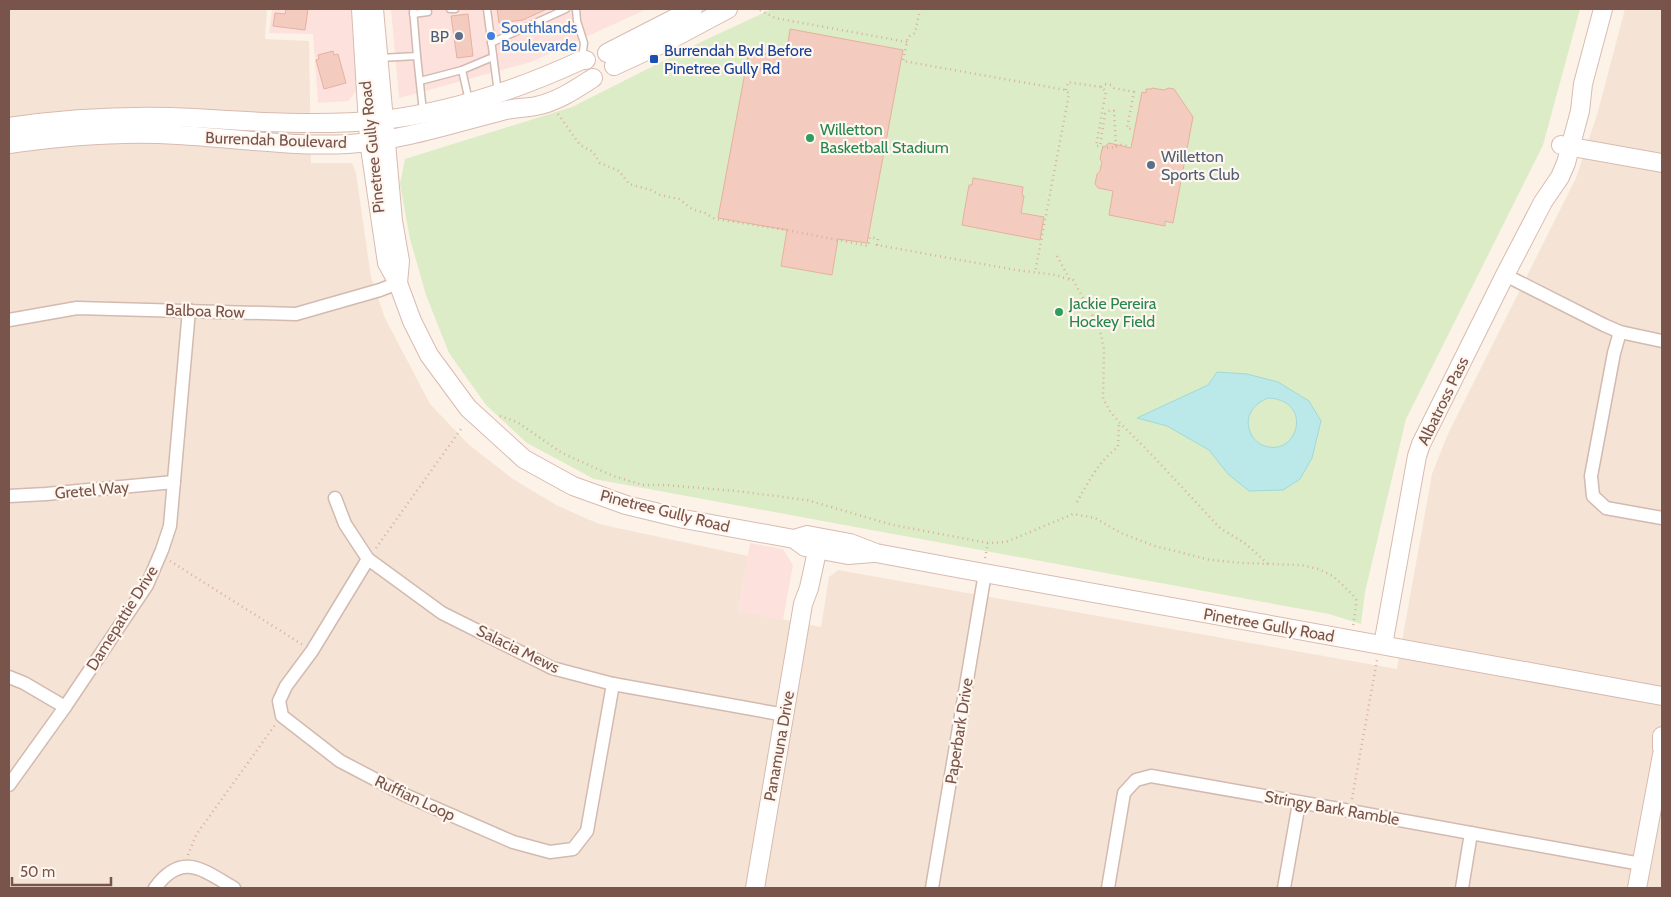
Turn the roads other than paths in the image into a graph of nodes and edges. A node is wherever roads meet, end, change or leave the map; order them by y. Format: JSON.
{"nodes":[{"id":1,"x":361,"y":9,"type":"edge"},
{"id":2,"x":374,"y":9,"type":"edge"},
{"id":3,"x":450,"y":9,"type":"edge"},
{"id":4,"x":455,"y":9,"type":"edge"},
{"id":5,"x":486,"y":9,"type":"edge"},
{"id":6,"x":566,"y":9,"type":"edge"},
{"id":7,"x":576,"y":9,"type":"edge"},
{"id":8,"x":693,"y":9,"type":"edge"},
{"id":9,"x":728,"y":9,"type":"edge"},
{"id":10,"x":1604,"y":9,"type":"edge"},
{"id":11,"x":413,"y":12,"type":"edge"},
{"id":12,"x":428,"y":12,"type":"dead end"},
{"id":13,"x":676,"y":17,"type":"junction"},
{"id":14,"x":684,"y":33,"type":"junction"},
{"id":15,"x":491,"y":43,"type":"junction"},
{"id":16,"x":418,"y":56,"type":"junction"},
{"id":17,"x":493,"y":58,"type":"junction"},
{"id":18,"x":371,"y":59,"type":"junction"},
{"id":19,"x":584,"y":60,"type":"junction"},
{"id":20,"x":611,"y":60,"type":"junction"},
{"id":21,"x":462,"y":70,"type":"junction"},
{"id":22,"x":593,"y":78,"type":"junction"},
{"id":23,"x":420,"y":81,"type":"junction"},
{"id":24,"x":498,"y":95,"type":"junction"},
{"id":25,"x":470,"y":102,"type":"junction"},
{"id":26,"x":423,"y":112,"type":"junction"},
{"id":27,"x":376,"y":120,"type":"junction"},
{"id":28,"x":9,"y":127,"type":"edge"},
{"id":29,"x":377,"y":140,"type":"junction"},
{"id":30,"x":9,"y":144,"type":"edge"},
{"id":31,"x":1566,"y":146,"type":"junction"},
{"id":32,"x":1662,"y":163,"type":"edge"},
{"id":33,"x":1506,"y":275,"type":"junction"},
{"id":34,"x":398,"y":283,"type":"junction"},
{"id":35,"x":189,"y":310,"type":"junction"},
{"id":36,"x":9,"y":320,"type":"edge"},
{"id":37,"x":1620,"y":332,"type":"junction"},
{"id":38,"x":1662,"y":341,"type":"edge"},
{"id":39,"x":174,"y":482,"type":"junction"},
{"id":40,"x":9,"y":496,"type":"edge"},
{"id":41,"x":335,"y":498,"type":"dead end"},
{"id":42,"x":1662,"y":518,"type":"edge"},
{"id":43,"x":809,"y":542,"type":"junction"},
{"id":44,"x":368,"y":559,"type":"junction"},
{"id":45,"x":984,"y":568,"type":"junction"},
{"id":46,"x":1381,"y":651,"type":"junction"},
{"id":47,"x":9,"y":678,"type":"edge"},
{"id":48,"x":612,"y":684,"type":"junction"},
{"id":49,"x":1662,"y":696,"type":"edge"},
{"id":50,"x":65,"y":707,"type":"junction"},
{"id":51,"x":785,"y":715,"type":"junction"},
{"id":52,"x":1662,"y":736,"type":"edge"},
{"id":53,"x":1662,"y":748,"type":"edge"},
{"id":54,"x":1662,"y":755,"type":"edge"},
{"id":55,"x":9,"y":785,"type":"edge"},
{"id":56,"x":1299,"y":803,"type":"junction"},
{"id":57,"x":1471,"y":833,"type":"junction"},
{"id":58,"x":1641,"y":864,"type":"junction"},
{"id":59,"x":155,"y":888,"type":"edge"},
{"id":60,"x":234,"y":888,"type":"edge"},
{"id":61,"x":755,"y":888,"type":"edge"},
{"id":62,"x":932,"y":888,"type":"edge"},
{"id":63,"x":1108,"y":888,"type":"edge"},
{"id":64,"x":1284,"y":888,"type":"edge"},
{"id":65,"x":1462,"y":888,"type":"edge"},
{"id":66,"x":1637,"y":888,"type":"edge"}],
"edges":[{"from":1,"to":18,"type":"main road","name":"Pinetree Gully Road"},
{"from":2,"to":18,"type":"main road","name":"Pinetree Gully Road"},
{"from":3,"to":4,"type":"lane"},
{"from":5,"to":15,"type":"lane"},
{"from":6,"to":15,"type":"lane"},
{"from":7,"to":19,"type":"lane"},
{"from":8,"to":13,"type":"main road"},
{"from":9,"to":14,"type":"main road"},
{"from":10,"to":31,"type":"main road","name":"Albatross Pass"},
{"from":11,"to":12,"type":"lane"},
{"from":11,"to":16,"type":"lane"},
{"from":13,"to":14,"type":"main road"},
{"from":13,"to":20,"type":"main road"},
{"from":14,"to":20,"type":"main road"},
{"from":15,"to":17,"type":"lane"},
{"from":16,"to":18,"type":"lane"},
{"from":16,"to":23,"type":"lane"},
{"from":17,"to":21,"type":"lane"},
{"from":17,"to":24,"type":"lane"},
{"from":18,"to":27,"type":"main road","name":"Pinetree Gully Road"},
{"from":19,"to":20,"type":"main road"},
{"from":19,"to":22,"type":"main road"},
{"from":19,"to":24,"type":"main road","name":"Burrendah Boulevard"},
{"from":20,"to":22,"type":"main road"},
{"from":21,"to":23,"type":"lane"},
{"from":21,"to":25,"type":"lane"},
{"from":22,"to":29,"type":"main road","name":"Burrendah Boulevard"},
{"from":23,"to":26,"type":"lane"},
{"from":24,"to":25,"type":"main road","name":"Burrendah Boulevard"},
{"from":25,"to":26,"type":"main road","name":"Burrendah Boulevard"},
{"from":26,"to":27,"type":"main road","name":"Burrendah Boulevard"},
{"from":27,"to":28,"type":"main road","name":"Burrendah Boulevard"},
{"from":27,"to":29,"type":"main road","name":"Pinetree Gully Road"},
{"from":29,"to":30,"type":"main road","name":"Burrendah Boulevard"},
{"from":29,"to":34,"type":"main road","name":"Pinetree Gully Road"},
{"from":31,"to":32,"type":"main road"},
{"from":31,"to":33,"type":"main road","name":"Albatross Pass"},
{"from":33,"to":37,"type":"street"},
{"from":33,"to":46,"type":"main road","name":"Albatross Pass"},
{"from":34,"to":35,"type":"street","name":"Balboa Row"},
{"from":34,"to":43,"type":"main road","name":"Pinetree Gully Road"},
{"from":35,"to":36,"type":"street","name":"Balboa Row"},
{"from":35,"to":39,"type":"street","name":"Damepattie Drive"},
{"from":37,"to":38,"type":"street"},
{"from":37,"to":42,"type":"street"},
{"from":39,"to":40,"type":"street","name":"Gretel Way"},
{"from":39,"to":50,"type":"street","name":"Damepattie Drive"},
{"from":41,"to":44,"type":"street","name":"Salacia Mews"},
{"from":43,"to":45,"type":"main road","name":"Pinetree Gully Road"},
{"from":43,"to":51,"type":"main road","name":"Panamuna Drive"},
{"from":44,"to":48,"type":"street","name":"Salacia Mews"},
{"from":44,"to":48,"type":"street","name":"Ruffian Loop"},
{"from":45,"to":46,"type":"main road","name":"Pinetree Gully Road"},
{"from":45,"to":62,"type":"street","name":"Paperbark Drive"},
{"from":46,"to":49,"type":"main road","name":"Pinetree Gully Road"},
{"from":47,"to":50,"type":"street"},
{"from":48,"to":51,"type":"street","name":"Salacia Mews"},
{"from":50,"to":55,"type":"street","name":"Damepattie Drive"},
{"from":51,"to":61,"type":"main road","name":"Panamuna Drive"},
{"from":52,"to":53,"type":"main road"},
{"from":54,"to":58,"type":"main road"},
{"from":56,"to":57,"type":"street","name":"Stringy Bark Ramble"},
{"from":56,"to":63,"type":"street","name":"Stringy Bark Ramble"},
{"from":56,"to":64,"type":"street"},
{"from":57,"to":58,"type":"street","name":"Stringy Bark Ramble"},
{"from":57,"to":65,"type":"street"},
{"from":58,"to":66,"type":"main road"},
{"from":59,"to":60,"type":"street"}]}
